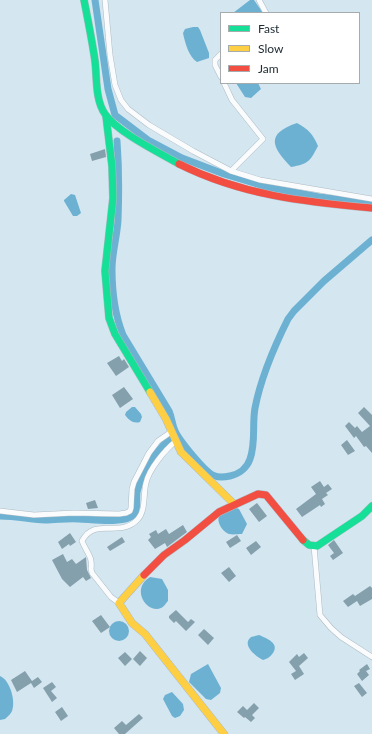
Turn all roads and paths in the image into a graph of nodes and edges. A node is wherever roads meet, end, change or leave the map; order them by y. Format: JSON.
{"nodes":[{"id":1,"x":84,"y":0,"type":"edge"},
{"id":2,"x":105,"y":0,"type":"edge"},
{"id":3,"x":259,"y":0,"type":"edge"},
{"id":4,"x":265,"y":12,"type":"edge"},
{"id":5,"x":220,"y":55,"type":"edge"},
{"id":6,"x":220,"y":75,"type":"edge"},
{"id":7,"x":224,"y":84,"type":"edge"},
{"id":8,"x":106,"y":116,"type":"junction"},
{"id":9,"x":231,"y":172,"type":"junction"},
{"id":10,"x":372,"y":199,"type":"edge"},
{"id":11,"x":372,"y":208,"type":"edge"},
{"id":12,"x":171,"y":432,"type":"junction"},
{"id":13,"x":176,"y":441,"type":"junction"},
{"id":14,"x":234,"y":504,"type":"junction"},
{"id":15,"x":372,"y":506,"type":"edge"},
{"id":16,"x":0,"y":512,"type":"edge"},
{"id":17,"x":314,"y":546,"type":"junction"},
{"id":18,"x":119,"y":603,"type":"junction"},
{"id":19,"x":372,"y":657,"type":"edge"},
{"id":20,"x":224,"y":734,"type":"edge"}],
"edges":[{"from":1,"to":8,"type":"street"},
{"from":2,"to":9,"type":"street"},
{"from":3,"to":4,"type":"street"},
{"from":5,"to":6,"type":"street"},
{"from":7,"to":9,"type":"street"},
{"from":8,"to":11,"type":"street"},
{"from":8,"to":12,"type":"street"},
{"from":9,"to":10,"type":"street"},
{"from":12,"to":13,"type":"street"},
{"from":12,"to":16,"type":"street"},
{"from":13,"to":14,"type":"street"},
{"from":13,"to":18,"type":"street"},
{"from":14,"to":17,"type":"street"},
{"from":14,"to":18,"type":"street"},
{"from":15,"to":17,"type":"street"},
{"from":17,"to":19,"type":"street"},
{"from":18,"to":20,"type":"street"}]}
